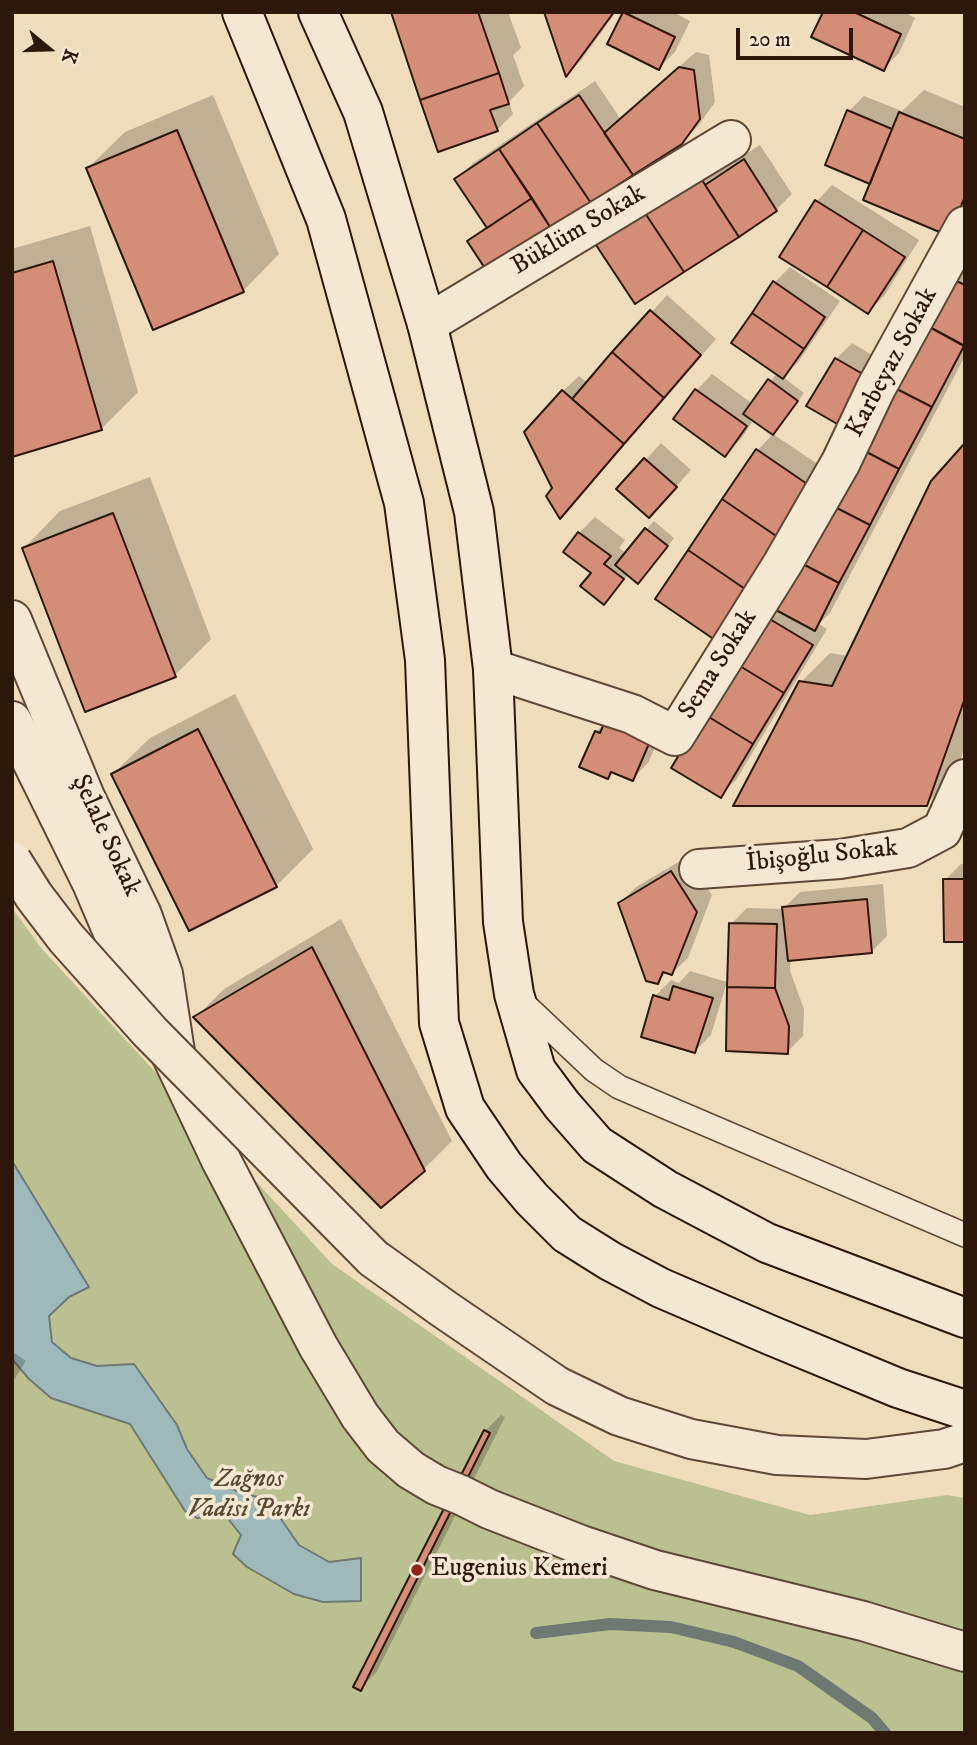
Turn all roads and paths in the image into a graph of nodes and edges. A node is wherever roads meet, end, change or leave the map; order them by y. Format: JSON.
{"nodes":[{"id":1,"x":242,"y":12,"type":"edge"},
{"id":2,"x":318,"y":12,"type":"edge"},
{"id":3,"x":731,"y":140,"type":"dead end"},
{"id":4,"x":965,"y":226,"type":"edge"},
{"id":5,"x":427,"y":324,"type":"junction"},
{"id":6,"x":841,"y":462,"type":"joint"},
{"id":7,"x":12,"y":620,"type":"edge"},
{"id":8,"x":493,"y":669,"type":"junction"},
{"id":9,"x":12,"y":721,"type":"edge"},
{"id":10,"x":965,"y":779,"type":"edge"},
{"id":11,"x":12,"y":861,"type":"edge"},
{"id":12,"x":699,"y":869,"type":"dead end"},
{"id":13,"x":514,"y":994,"type":"junction"},
{"id":14,"x":176,"y":1058,"type":"junction"},
{"id":15,"x":965,"y":1235,"type":"edge"},
{"id":16,"x":965,"y":1318,"type":"edge"},
{"id":17,"x":965,"y":1410,"type":"edge"},
{"id":18,"x":965,"y":1442,"type":"edge"},
{"id":19,"x":965,"y":1652,"type":"edge"}],
"edges":[{"from":1,"to":17,"type":"street"},
{"from":2,"to":5,"type":"street"},
{"from":3,"to":5,"type":"street","name":"Büklüm Sokak"},
{"from":4,"to":6,"type":"street","name":"Karbeyaz Sokak"},
{"from":5,"to":8,"type":"street"},
{"from":6,"to":8,"type":"street","name":"Sema Sokak"},
{"from":7,"to":14,"type":"street","name":"Şelale Sokak"},
{"from":8,"to":13,"type":"street"},
{"from":9,"to":19,"type":"street"},
{"from":10,"to":12,"type":"street","name":"İbişoğlu Sokak"},
{"from":11,"to":14,"type":"street","bridge":true},
{"from":13,"to":15,"type":"lane"},
{"from":13,"to":16,"type":"street"},
{"from":14,"to":18,"type":"street","bridge":true}]}
